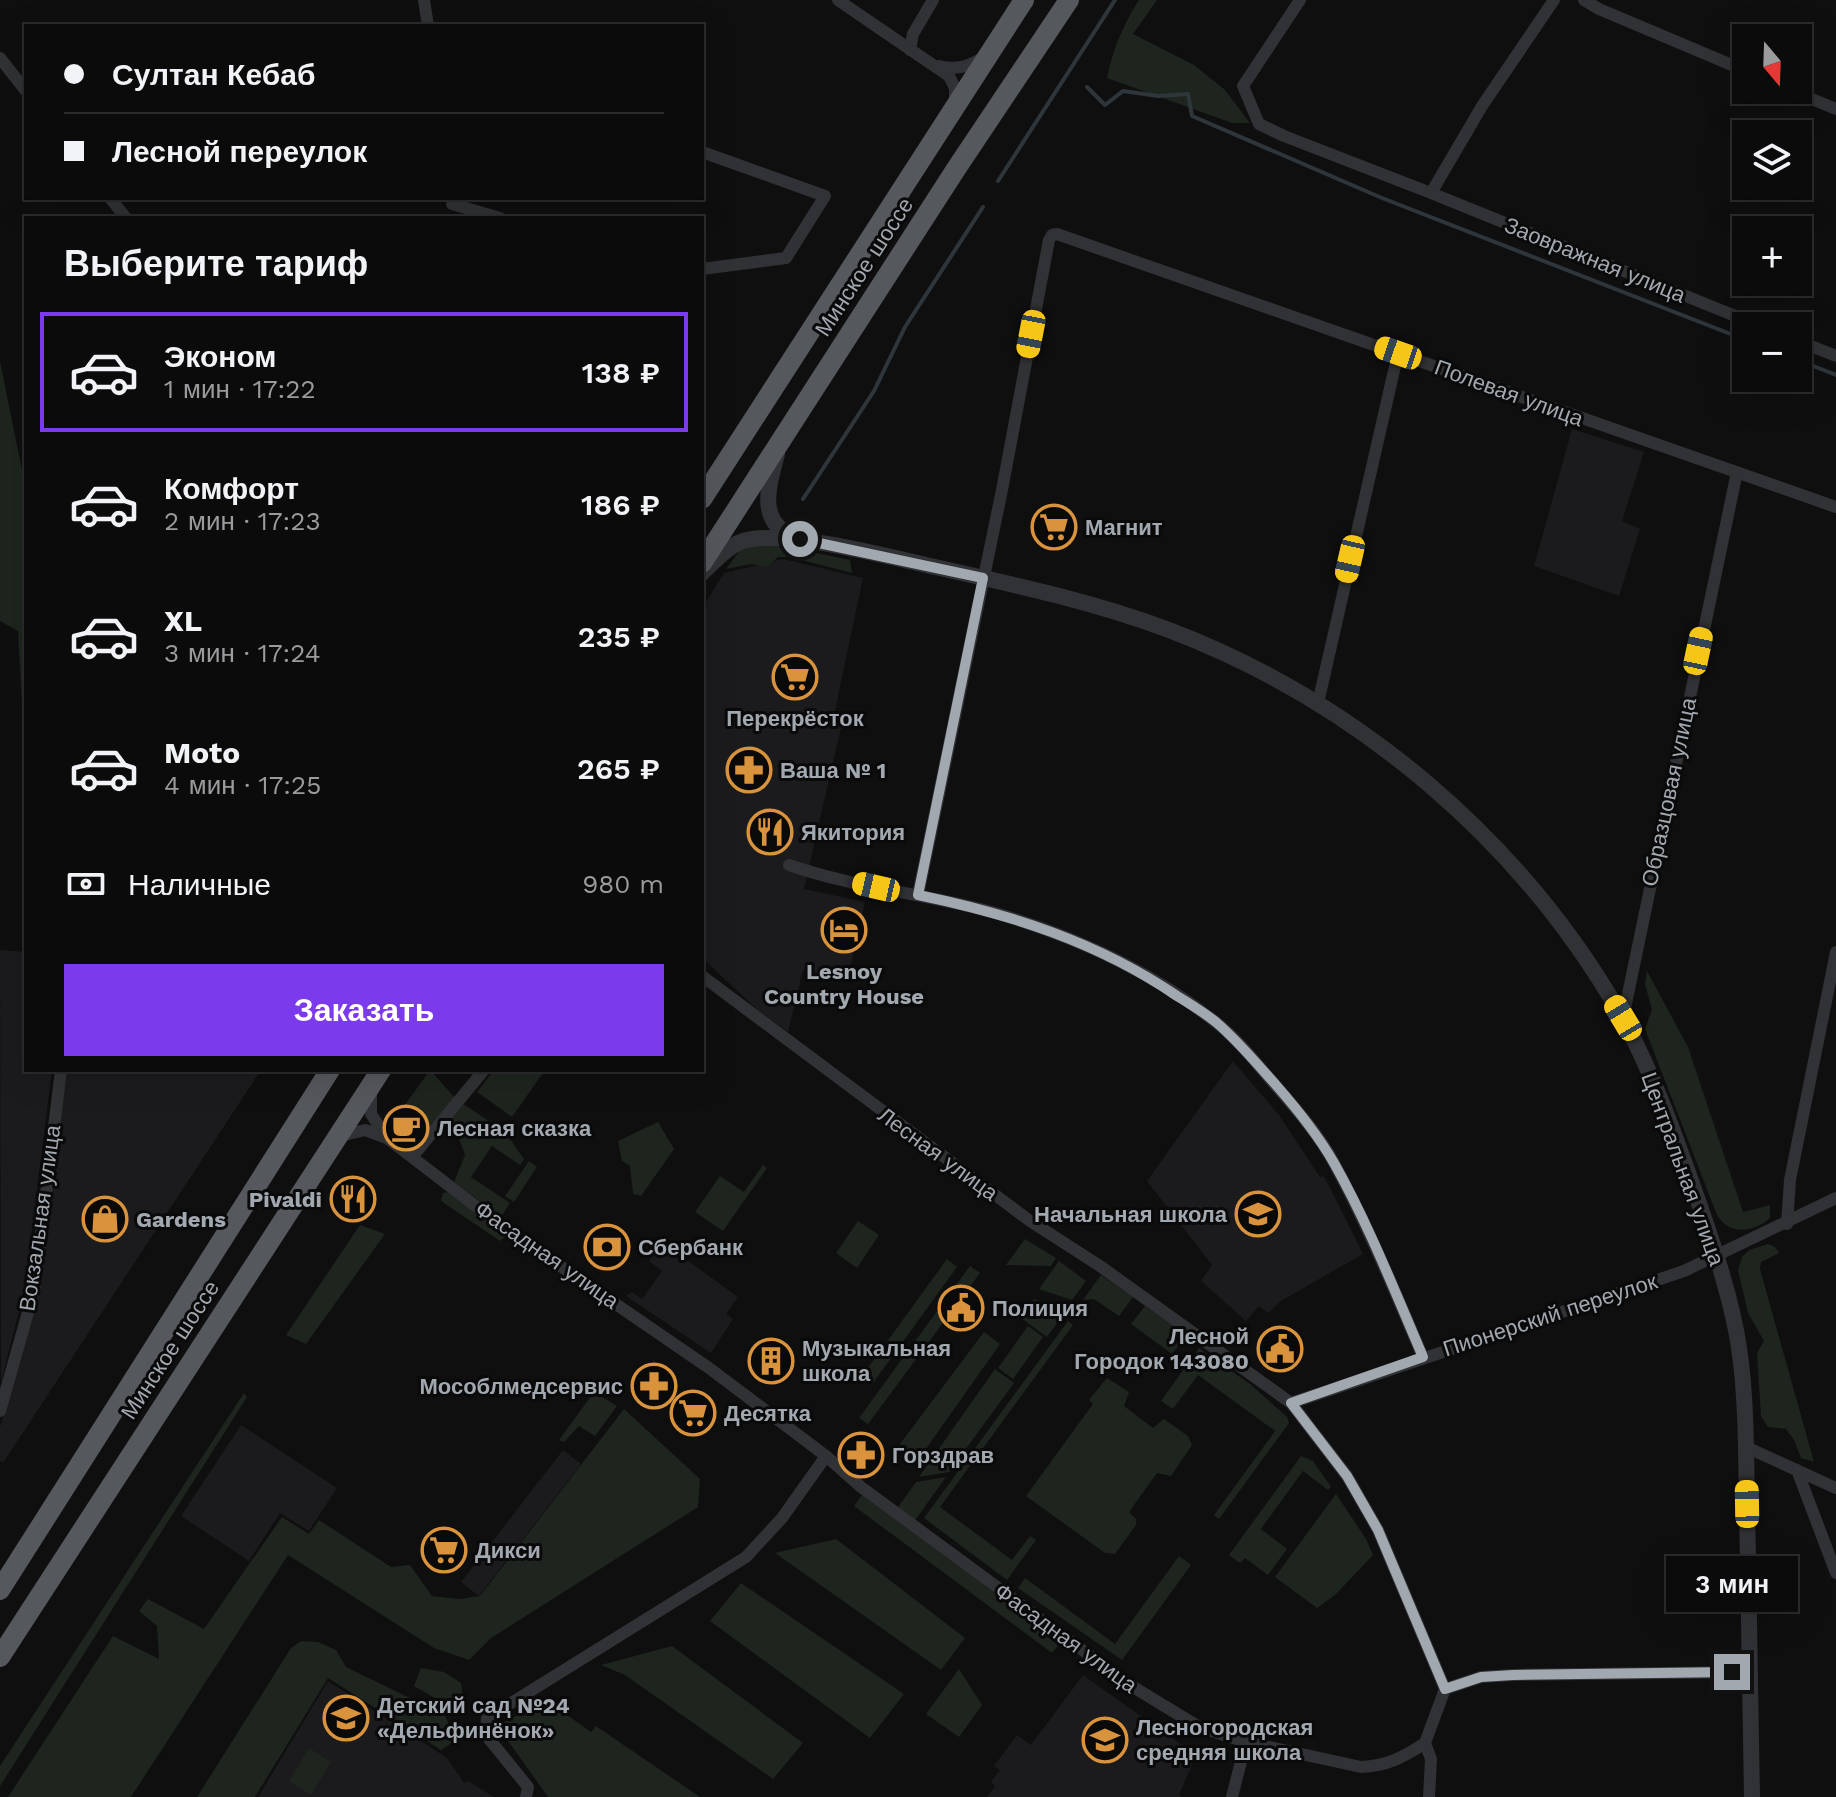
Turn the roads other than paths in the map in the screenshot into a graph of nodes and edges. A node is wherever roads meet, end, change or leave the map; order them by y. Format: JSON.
{"nodes":[{"id":1,"x":424,"y":0,"type":"edge"},
{"id":2,"x":838,"y":0,"type":"edge"},
{"id":3,"x":933,"y":0,"type":"edge"},
{"id":4,"x":1024,"y":0,"type":"edge"},
{"id":5,"x":1069,"y":0,"type":"edge"},
{"id":6,"x":1300,"y":0,"type":"edge"},
{"id":7,"x":1554,"y":0,"type":"edge"},
{"id":8,"x":1584,"y":0,"type":"edge"},
{"id":9,"x":428,"y":24,"type":"edge"},
{"id":10,"x":910,"y":50,"type":"junction"},
{"id":11,"x":988,"y":53,"type":"junction"},
{"id":12,"x":0,"y":58,"type":"edge"},
{"id":13,"x":935,"y":65,"type":"junction"},
{"id":14,"x":1732,"y":65,"type":"edge"},
{"id":15,"x":24,"y":88,"type":"edge"},
{"id":16,"x":1812,"y":99,"type":"edge"},
{"id":17,"x":955,"y":104,"type":"junction"},
{"id":18,"x":1836,"y":109,"type":"edge"},
{"id":19,"x":704,"y":153,"type":"edge"},
{"id":20,"x":1431,"y":193,"type":"junction"},
{"id":21,"x":112,"y":200,"type":"edge"},
{"id":22,"x":451,"y":201,"type":"edge"},
{"id":23,"x":124,"y":216,"type":"edge"},
{"id":24,"x":494,"y":216,"type":"edge"},
{"id":25,"x":704,"y":269,"type":"edge"},
{"id":26,"x":1732,"y":315,"type":"edge"},
{"id":27,"x":1812,"y":347,"type":"edge"},
{"id":28,"x":1398,"y":353,"type":"junction"},
{"id":29,"x":1836,"y":356,"type":"edge"},
{"id":30,"x":781,"y":441,"type":"junction"},
{"id":31,"x":738,"y":443,"type":"junction"},
{"id":32,"x":1737,"y":472,"type":"junction"},
{"id":33,"x":704,"y":484,"type":"edge"},
{"id":34,"x":704,"y":496,"type":"edge"},
{"id":35,"x":1836,"y":507,"type":"edge"},
{"id":36,"x":800,"y":539,"type":"junction"},
{"id":37,"x":704,"y":560,"type":"edge"},
{"id":38,"x":704,"y":571,"type":"edge"},
{"id":39,"x":983,"y":578,"type":"junction"},
{"id":40,"x":1318,"y":703,"type":"junction"},
{"id":41,"x":789,"y":865,"type":"dead end"},
{"id":42,"x":918,"y":895,"type":"junction"},
{"id":43,"x":1836,"y":952,"type":"edge"},
{"id":44,"x":704,"y":977,"type":"edge"},
{"id":45,"x":1623,"y":1018,"type":"junction"},
{"id":46,"x":61,"y":1072,"type":"edge"},
{"id":47,"x":329,"y":1072,"type":"edge"},
{"id":48,"x":482,"y":1072,"type":"edge"},
{"id":49,"x":376,"y":1077,"type":"edge"},
{"id":50,"x":337,"y":1137,"type":"junction"},
{"id":51,"x":387,"y":1138,"type":"junction"},
{"id":52,"x":413,"y":1156,"type":"junction"},
{"id":53,"x":1836,"y":1198,"type":"edge"},
{"id":54,"x":1787,"y":1224,"type":"junction"},
{"id":55,"x":1717,"y":1257,"type":"junction"},
{"id":56,"x":1423,"y":1357,"type":"junction"},
{"id":57,"x":1291,"y":1403,"type":"junction"},
{"id":58,"x":0,"y":1411,"type":"edge"},
{"id":59,"x":1746,"y":1447,"type":"junction"},
{"id":60,"x":826,"y":1456,"type":"junction"},
{"id":61,"x":1797,"y":1470,"type":"junction"},
{"id":62,"x":1836,"y":1488,"type":"edge"},
{"id":63,"x":1836,"y":1573,"type":"edge"},
{"id":64,"x":0,"y":1590,"type":"edge"},
{"id":65,"x":0,"y":1657,"type":"edge"},
{"id":66,"x":1750,"y":1672,"type":"junction"},
{"id":67,"x":1445,"y":1689,"type":"junction"},
{"id":68,"x":1246,"y":1742,"type":"junction"},
{"id":69,"x":1425,"y":1743,"type":"junction"},
{"id":70,"x":526,"y":1797,"type":"edge"},
{"id":71,"x":1232,"y":1797,"type":"edge"},
{"id":72,"x":1429,"y":1797,"type":"edge"},
{"id":73,"x":1752,"y":1797,"type":"edge"}],
"edges":[{"from":1,"to":9,"type":"street"},
{"from":2,"to":10,"type":"street"},
{"from":3,"to":10,"type":"street"},
{"from":4,"to":11,"type":"highway","name":"Минское шоссе"},
{"from":5,"to":30,"type":"highway","name":"Минское шоссе"},
{"from":6,"to":20,"type":"street","name":"Заовражная улица"},
{"from":7,"to":20,"type":"street"},
{"from":8,"to":14,"type":"street"},
{"from":10,"to":13,"type":"street"},
{"from":11,"to":13,"type":"street"},
{"from":11,"to":17,"type":"highway","name":"Минское шоссе"},
{"from":12,"to":15,"type":"street"},
{"from":13,"to":17,"type":"street"},
{"from":16,"to":18,"type":"street"},
{"from":17,"to":31,"type":"highway","name":"Минское шоссе"},
{"from":19,"to":25,"type":"street"},
{"from":20,"to":26,"type":"street","name":"Заовражная улица"},
{"from":21,"to":23,"type":"street"},
{"from":22,"to":24,"type":"street"},
{"from":27,"to":29,"type":"street"},
{"from":28,"to":32,"type":"street","name":"Полевая улица"},
{"from":28,"to":39,"type":"street","name":"Полевая улица"},
{"from":28,"to":40,"type":"street"},
{"from":30,"to":36,"type":"street"},
{"from":30,"to":37,"type":"highway","name":"Минское шоссе"},
{"from":31,"to":33,"type":"street"},
{"from":31,"to":34,"type":"highway","name":"Минское шоссе"},
{"from":32,"to":35,"type":"street","name":"Полевая улица"},
{"from":32,"to":45,"type":"street","name":"Образцовая улица"},
{"from":36,"to":38,"type":"street","name":"Центральная улица"},
{"from":36,"to":39,"type":"street","name":"Центральная улица"},
{"from":39,"to":40,"type":"street","name":"Центральная улица"},
{"from":39,"to":42,"type":"street"},
{"from":40,"to":45,"type":"street","name":"Центральная улица"},
{"from":41,"to":42,"type":"street"},
{"from":42,"to":56,"type":"street"},
{"from":43,"to":54,"type":"street"},
{"from":44,"to":57,"type":"street","name":"Лесная улица"},
{"from":45,"to":55,"type":"street","name":"Центральная улица"},
{"from":46,"to":58,"type":"street","name":"Вокзальная улица"},
{"from":47,"to":64,"type":"highway","name":"Минское шоссе"},
{"from":48,"to":52,"type":"street"},
{"from":49,"to":50,"type":"highway","name":"Минское шоссе"},
{"from":49,"to":51,"type":"street"},
{"from":50,"to":51,"type":"street","name":"Фасадная улица"},
{"from":50,"to":65,"type":"highway","name":"Минское шоссе"},
{"from":51,"to":52,"type":"street","name":"Фасадная улица"},
{"from":52,"to":60,"type":"street","name":"Фасадная улица"},
{"from":53,"to":54,"type":"street","name":"Пионерский переулок"},
{"from":54,"to":55,"type":"street","name":"Пионерский переулок"},
{"from":55,"to":56,"type":"street","name":"Пионерский переулок"},
{"from":55,"to":59,"type":"street","name":"Центральная улица"},
{"from":56,"to":57,"type":"street","name":"Пионерский переулок"},
{"from":57,"to":67,"type":"street","name":"Лесная улица"},
{"from":59,"to":61,"type":"street"},
{"from":59,"to":66,"type":"street","name":"Центральная улица"},
{"from":60,"to":68,"type":"street","name":"Фасадная улица"},
{"from":60,"to":70,"type":"street"},
{"from":61,"to":62,"type":"street"},
{"from":61,"to":63,"type":"street"},
{"from":66,"to":67,"type":"street"},
{"from":66,"to":73,"type":"street","name":"Центральная улица"},
{"from":67,"to":69,"type":"street"},
{"from":68,"to":69,"type":"street","name":"Фасадная улица"},
{"from":68,"to":71,"type":"street"},
{"from":69,"to":72,"type":"street"}]}
